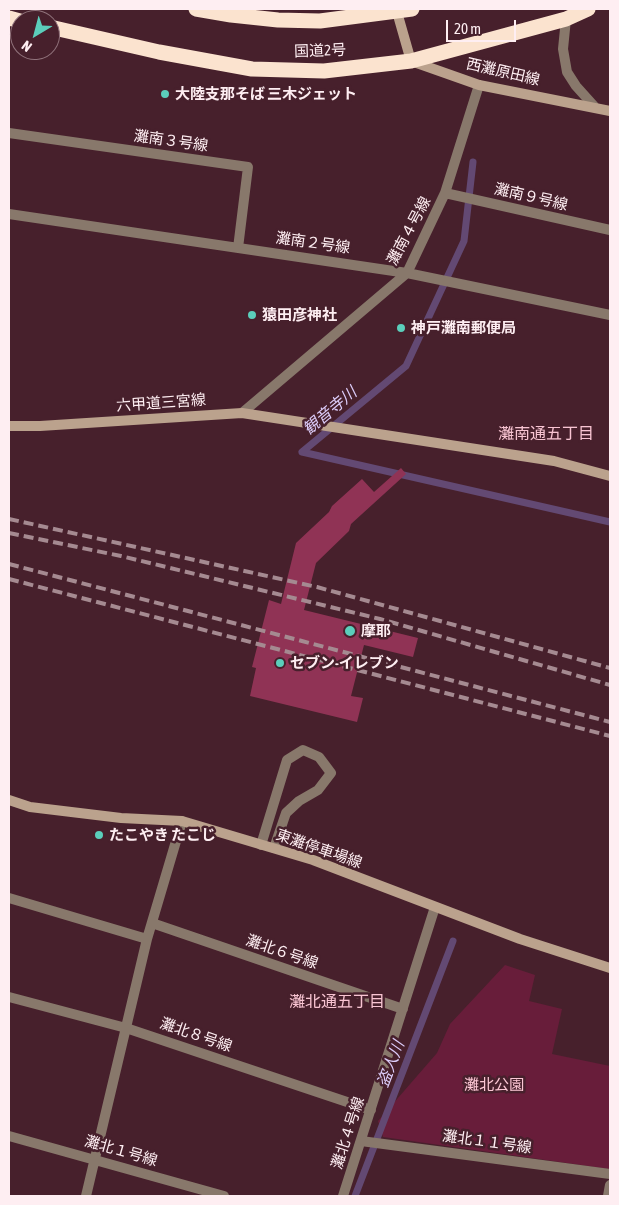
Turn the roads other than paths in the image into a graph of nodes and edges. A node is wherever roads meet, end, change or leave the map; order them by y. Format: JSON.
{"nodes":[{"id":1,"x":196,"y":9,"type":"edge"},
{"id":2,"x":588,"y":9,"type":"edge"},
{"id":3,"x":405,"y":10,"type":"edge"},
{"id":4,"x":232,"y":12,"type":"edge"},
{"id":5,"x":566,"y":19,"type":"junction"},
{"id":6,"x":60,"y":29,"type":"edge"},
{"id":7,"x":411,"y":61,"type":"junction"},
{"id":8,"x":479,"y":86,"type":"junction"},
{"id":9,"x":594,"y":106,"type":"junction"},
{"id":10,"x":610,"y":111,"type":"edge"},
{"id":11,"x":9,"y":133,"type":"edge"},
{"id":12,"x":449,"y":194,"type":"junction"},
{"id":13,"x":9,"y":214,"type":"edge"},
{"id":14,"x":610,"y":230,"type":"edge"},
{"id":15,"x":238,"y":248,"type":"junction"},
{"id":16,"x":407,"y":272,"type":"junction"},
{"id":17,"x":610,"y":314,"type":"edge"},
{"id":18,"x":242,"y":412,"type":"junction"},
{"id":19,"x":9,"y":426,"type":"edge"},
{"id":20,"x":610,"y":476,"type":"edge"},
{"id":21,"x":9,"y":800,"type":"edge"},
{"id":22,"x":182,"y":821,"type":"junction"},
{"id":23,"x":261,"y":845,"type":"junction"},
{"id":24,"x":274,"y":848,"type":"junction"},
{"id":25,"x":9,"y":898,"type":"edge"},
{"id":26,"x":436,"y":907,"type":"junction"},
{"id":27,"x":152,"y":923,"type":"junction"},
{"id":28,"x":147,"y":939,"type":"junction"},
{"id":29,"x":610,"y":968,"type":"edge"},
{"id":30,"x":9,"y":997,"type":"edge"},
{"id":31,"x":403,"y":1009,"type":"junction"},
{"id":32,"x":126,"y":1028,"type":"junction"},
{"id":33,"x":370,"y":1110,"type":"junction"},
{"id":34,"x":9,"y":1136,"type":"edge"},
{"id":35,"x":362,"y":1141,"type":"junction"},
{"id":36,"x":94,"y":1159,"type":"junction"},
{"id":37,"x":610,"y":1174,"type":"edge"},
{"id":38,"x":610,"y":1185,"type":"edge"},
{"id":39,"x":86,"y":1196,"type":"edge"},
{"id":40,"x":224,"y":1196,"type":"edge"},
{"id":41,"x":343,"y":1196,"type":"edge"},
{"id":42,"x":608,"y":1196,"type":"edge"}],
"edges":[{"from":1,"to":4,"type":"highway","name":"国道2号"},
{"from":2,"to":5,"type":"highway","name":"国道2号"},
{"from":3,"to":4,"type":"highway","name":"国道2号"},
{"from":3,"to":7,"type":"street"},
{"from":5,"to":7,"type":"highway","name":"国道2号"},
{"from":5,"to":9,"type":"street"},
{"from":6,"to":7,"type":"highway","name":"国道2号"},
{"from":7,"to":8,"type":"street","name":"西灘原田線"},
{"from":8,"to":9,"type":"street","name":"西灘原田線"},
{"from":8,"to":12,"type":"street","name":"灘南４号線"},
{"from":9,"to":10,"type":"street","name":"西灘原田線"},
{"from":11,"to":15,"type":"street","name":"灘南３号線"},
{"from":12,"to":14,"type":"street","name":"灘南９号線"},
{"from":12,"to":16,"type":"street","name":"灘南４号線"},
{"from":13,"to":15,"type":"street","name":"灘南２号線"},
{"from":15,"to":16,"type":"street","name":"灘南２号線"},
{"from":16,"to":17,"type":"street","name":"灘南２号線"},
{"from":16,"to":18,"type":"street","name":"灘南４号線"},
{"from":18,"to":19,"type":"street","name":"六甲道三宮線"},
{"from":18,"to":20,"type":"street","name":"六甲道三宮線"},
{"from":21,"to":22,"type":"street","name":"東灘停車場線"},
{"from":22,"to":23,"type":"street","name":"東灘停車場線"},
{"from":22,"to":27,"type":"street"},
{"from":23,"to":24,"type":"street","name":"東灘停車場線"},
{"from":23,"to":24,"type":"street"},
{"from":24,"to":26,"type":"street","name":"東灘停車場線"},
{"from":25,"to":28,"type":"street"},
{"from":26,"to":29,"type":"street","name":"東灘停車場線"},
{"from":26,"to":31,"type":"street","name":"灘北４号線"},
{"from":27,"to":28,"type":"street"},
{"from":27,"to":31,"type":"street","name":"灘北６号線"},
{"from":28,"to":32,"type":"street"},
{"from":30,"to":32,"type":"street","name":"灘北８号線"},
{"from":31,"to":33,"type":"street","name":"灘北４号線"},
{"from":32,"to":33,"type":"street","name":"灘北８号線"},
{"from":32,"to":36,"type":"street"},
{"from":33,"to":35,"type":"street","name":"灘北４号線"},
{"from":34,"to":36,"type":"street","name":"灘北１号線"},
{"from":35,"to":37,"type":"street","name":"灘北１１号線"},
{"from":35,"to":41,"type":"street","name":"灘北４号線"},
{"from":36,"to":39,"type":"street"},
{"from":36,"to":40,"type":"street","name":"灘北１号線"},
{"from":38,"to":42,"type":"street"}]}
